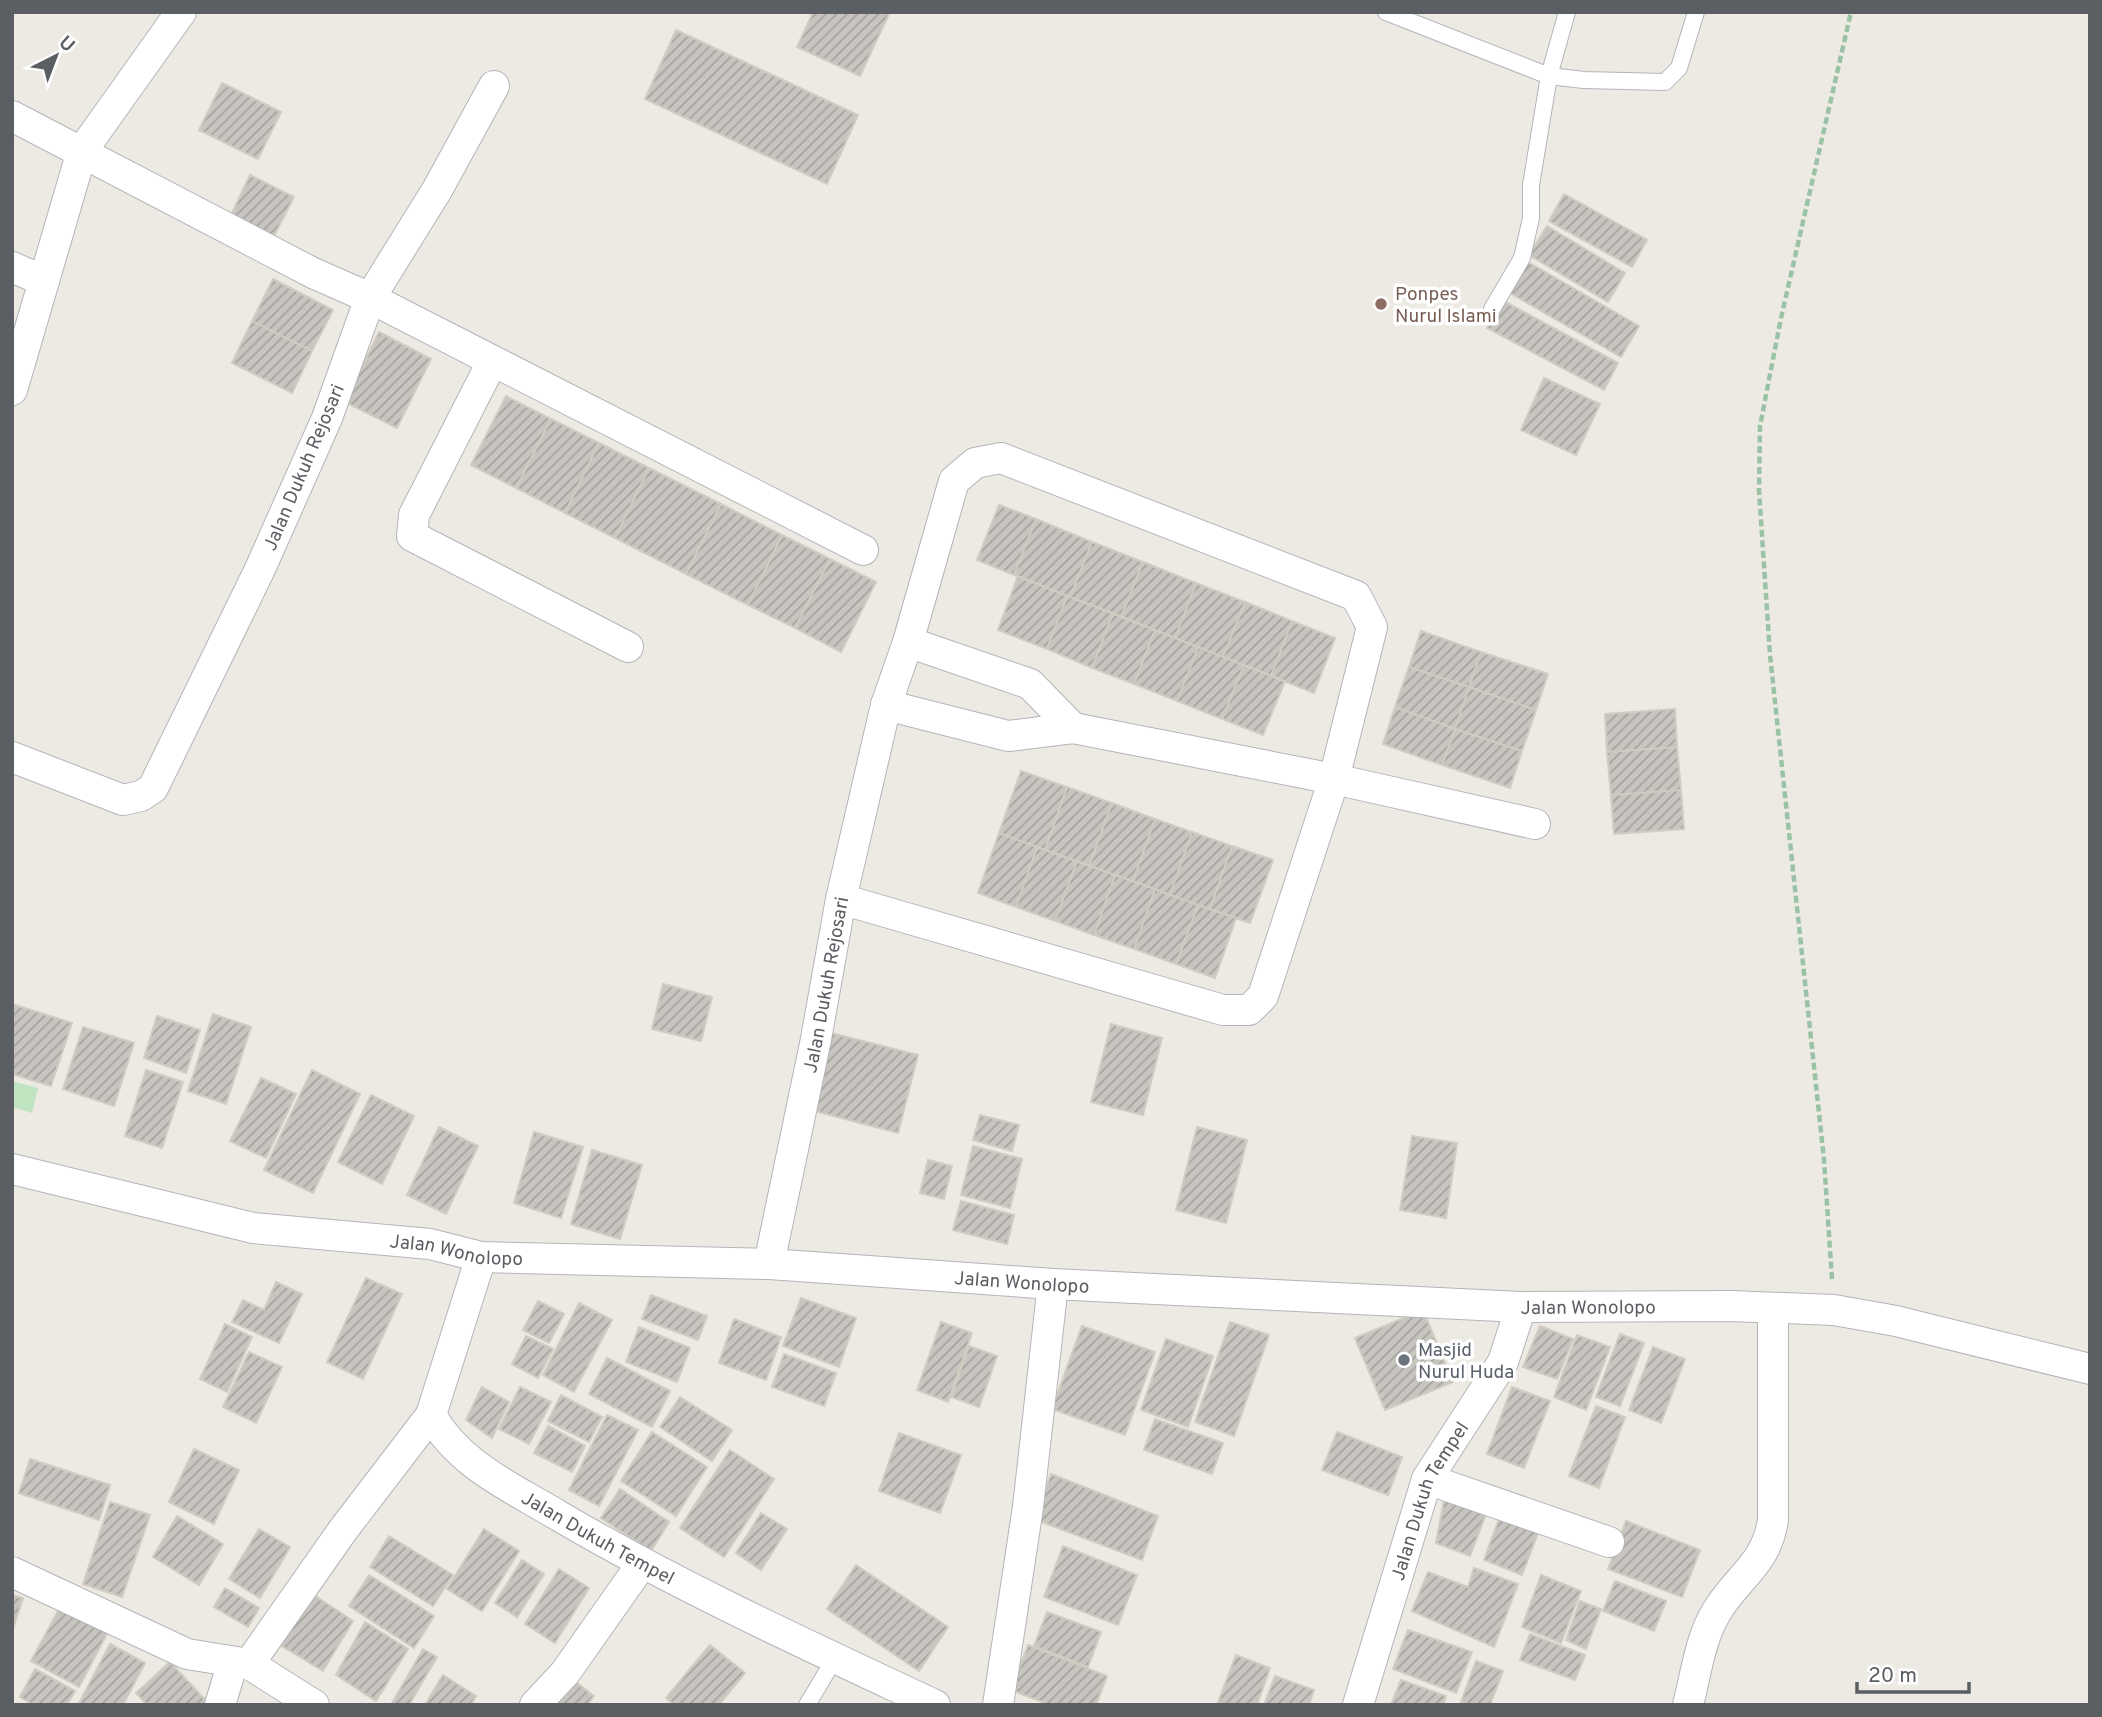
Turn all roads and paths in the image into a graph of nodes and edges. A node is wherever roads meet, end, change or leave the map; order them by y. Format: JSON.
{"nodes":[{"id":1,"x":181,"y":12,"type":"edge"},
{"id":2,"x":1386,"y":12,"type":"edge"},
{"id":3,"x":1567,"y":12,"type":"edge"},
{"id":4,"x":1696,"y":12,"type":"edge"},
{"id":5,"x":1851,"y":12,"type":"edge"},
{"id":6,"x":1549,"y":76,"type":"junction"},
{"id":7,"x":494,"y":86,"type":"dead end"},
{"id":8,"x":12,"y":116,"type":"edge"},
{"id":9,"x":82,"y":151,"type":"junction"},
{"id":10,"x":12,"y":267,"type":"edge"},
{"id":11,"x":44,"y":281,"type":"junction"},
{"id":12,"x":370,"y":298,"type":"junction"},
{"id":13,"x":1492,"y":309,"type":"dead end"},
{"id":14,"x":492,"y":362,"type":"junction"},
{"id":15,"x":12,"y":390,"type":"edge"},
{"id":16,"x":863,"y":550,"type":"dead end"},
{"id":17,"x":908,"y":642,"type":"junction"},
{"id":18,"x":628,"y":647,"type":"dead end"},
{"id":19,"x":886,"y":705,"type":"junction"},
{"id":20,"x":1073,"y":728,"type":"junction"},
{"id":21,"x":12,"y":757,"type":"edge"},
{"id":22,"x":1334,"y":779,"type":"junction"},
{"id":23,"x":1535,"y":824,"type":"dead end"},
{"id":24,"x":841,"y":899,"type":"junction"},
{"id":25,"x":12,"y":1169,"type":"edge"},
{"id":26,"x":481,"y":1257,"type":"junction"},
{"id":27,"x":769,"y":1264,"type":"junction"},
{"id":28,"x":1053,"y":1284,"type":"junction"},
{"id":29,"x":1521,"y":1307,"type":"junction"},
{"id":30,"x":1773,"y":1309,"type":"junction"},
{"id":31,"x":1834,"y":1310,"type":"junction"},
{"id":32,"x":2090,"y":1369,"type":"edge"},
{"id":33,"x":431,"y":1415,"type":"junction"},
{"id":34,"x":1427,"y":1479,"type":"junction"},
{"id":35,"x":1609,"y":1542,"type":"dead end"},
{"id":36,"x":641,"y":1565,"type":"junction"},
{"id":37,"x":12,"y":1572,"type":"edge"},
{"id":38,"x":835,"y":1658,"type":"junction"},
{"id":39,"x":241,"y":1663,"type":"junction"},
{"id":40,"x":220,"y":1705,"type":"edge"},
{"id":41,"x":314,"y":1705,"type":"edge"},
{"id":42,"x":535,"y":1705,"type":"edge"},
{"id":43,"x":807,"y":1705,"type":"edge"},
{"id":44,"x":934,"y":1705,"type":"edge"},
{"id":45,"x":998,"y":1705,"type":"edge"},
{"id":46,"x":1358,"y":1705,"type":"edge"},
{"id":47,"x":1688,"y":1705,"type":"edge"}],
"edges":[{"from":1,"to":9,"type":"street"},
{"from":2,"to":6,"type":"lane"},
{"from":3,"to":6,"type":"lane"},
{"from":4,"to":6,"type":"lane"},
{"from":5,"to":31,"type":"path"},
{"from":6,"to":13,"type":"lane"},
{"from":7,"to":12,"type":"street","name":"Jalan Dukuh Rejosari"},
{"from":8,"to":9,"type":"street"},
{"from":9,"to":11,"type":"street"},
{"from":9,"to":12,"type":"street"},
{"from":10,"to":11,"type":"street"},
{"from":11,"to":15,"type":"street"},
{"from":12,"to":14,"type":"street"},
{"from":12,"to":21,"type":"street","name":"Jalan Dukuh Rejosari"},
{"from":14,"to":16,"type":"street"},
{"from":14,"to":18,"type":"street"},
{"from":17,"to":19,"type":"street","name":"Jalan Dukuh Rejosari"},
{"from":17,"to":20,"type":"street"},
{"from":17,"to":22,"type":"street","name":"Jalan Dukuh Rejosari"},
{"from":19,"to":20,"type":"street"},
{"from":19,"to":24,"type":"street","name":"Jalan Dukuh Rejosari"},
{"from":20,"to":22,"type":"street"},
{"from":22,"to":23,"type":"street"},
{"from":22,"to":24,"type":"street","name":"Jalan Dukuh Rejosari"},
{"from":24,"to":27,"type":"street","name":"Jalan Dukuh Rejosari"},
{"from":25,"to":26,"type":"street","name":"Jalan Wonolopo"},
{"from":26,"to":27,"type":"street","name":"Jalan Wonolopo"},
{"from":26,"to":33,"type":"street"},
{"from":27,"to":28,"type":"street","name":"Jalan Wonolopo"},
{"from":28,"to":29,"type":"street","name":"Jalan Wonolopo"},
{"from":28,"to":45,"type":"street"},
{"from":29,"to":30,"type":"street","name":"Jalan Wonolopo"},
{"from":29,"to":34,"type":"street","name":"Jalan Dukuh Tempel"},
{"from":30,"to":31,"type":"street","name":"Jalan Wonolopo"},
{"from":30,"to":47,"type":"street"},
{"from":31,"to":32,"type":"street","name":"Jalan Wonolopo"},
{"from":33,"to":36,"type":"street","name":"Jalan Dukuh Tempel"},
{"from":33,"to":39,"type":"street"},
{"from":34,"to":35,"type":"street"},
{"from":34,"to":46,"type":"street","name":"Jalan Dukuh Tempel"},
{"from":36,"to":38,"type":"street","name":"Jalan Dukuh Tempel"},
{"from":36,"to":42,"type":"street"},
{"from":37,"to":39,"type":"street"},
{"from":38,"to":43,"type":"lane"},
{"from":38,"to":44,"type":"street","name":"Jalan Dukuh Tempel"},
{"from":39,"to":40,"type":"street"},
{"from":39,"to":41,"type":"street"}]}
